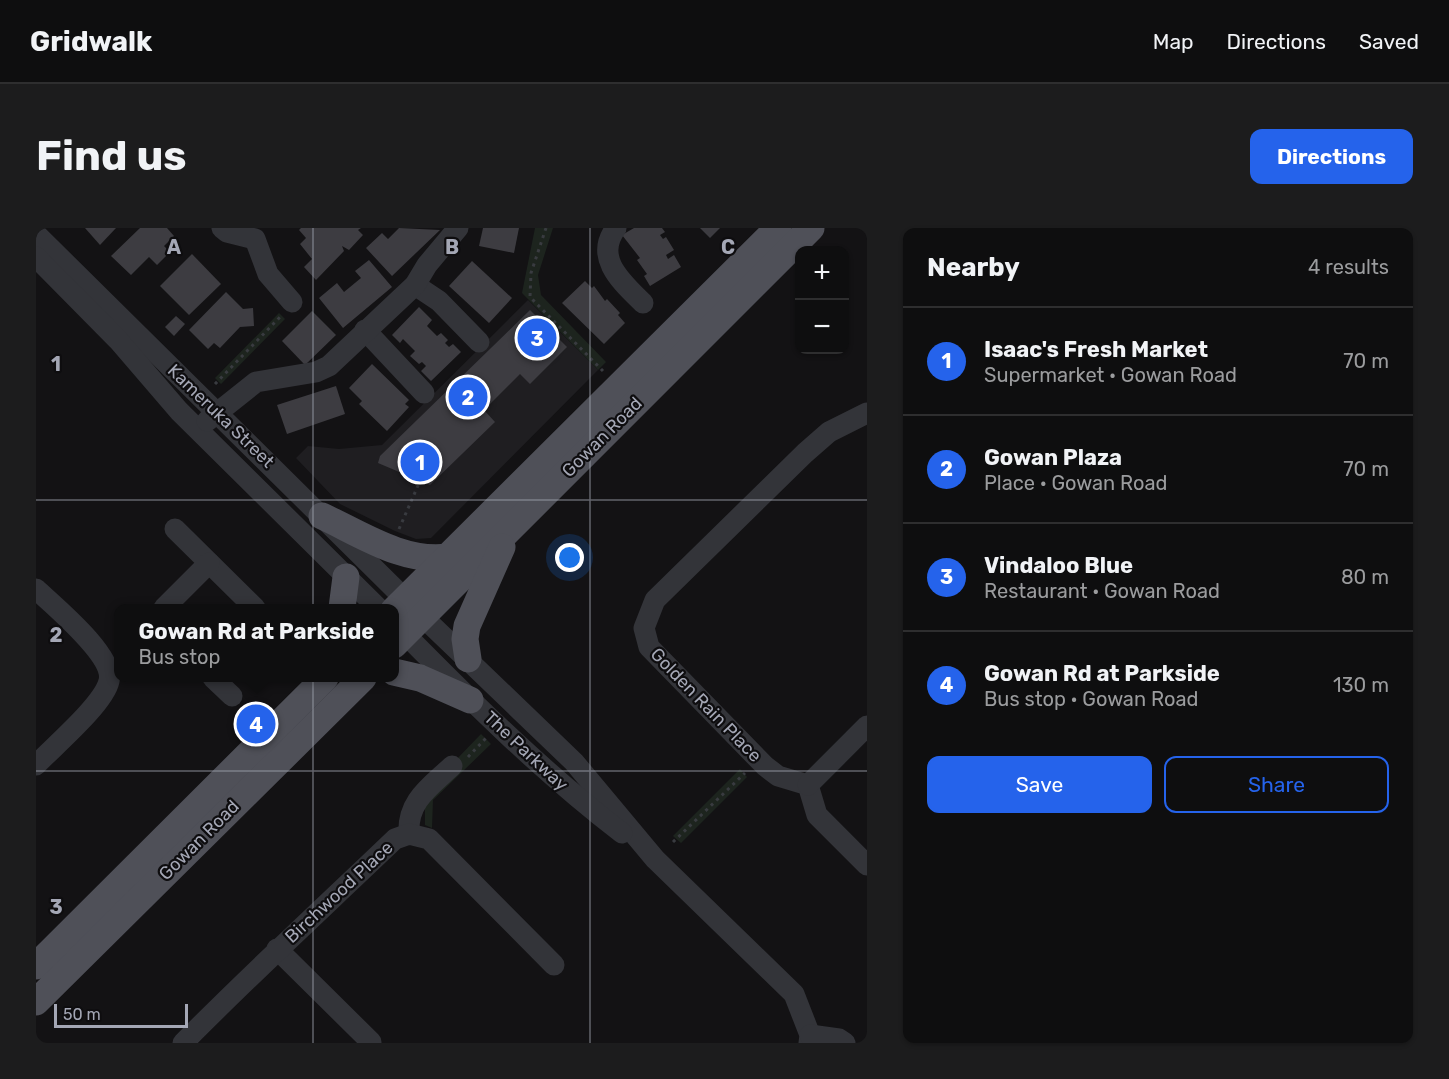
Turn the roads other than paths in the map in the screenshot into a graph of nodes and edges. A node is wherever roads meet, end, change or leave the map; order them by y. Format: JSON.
{"nodes":[{"id":1,"x":222,"y":228,"type":"edge"},
{"id":2,"x":458,"y":228,"type":"edge"},
{"id":3,"x":616,"y":228,"type":"edge"},
{"id":4,"x":792,"y":232,"type":"edge"},
{"id":5,"x":260,"y":233,"type":"edge"},
{"id":6,"x":36,"y":234,"type":"edge"},
{"id":7,"x":36,"y":257,"type":"edge"},
{"id":8,"x":416,"y":285,"type":"junction"},
{"id":9,"x":292,"y":302,"type":"road end"},
{"id":10,"x":643,"y":303,"type":"dead end"},
{"id":11,"x":365,"y":330,"type":"junction"},
{"id":12,"x":479,"y":342,"type":"dead end"},
{"id":13,"x":424,"y":393,"type":"dead end"},
{"id":14,"x":217,"y":411,"type":"junction"},
{"id":15,"x":867,"y":413,"type":"edge"},
{"id":16,"x":198,"y":429,"type":"junction"},
{"id":17,"x":292,"y":486,"type":"junction"},
{"id":18,"x":263,"y":494,"type":"junction"},
{"id":19,"x":322,"y":516,"type":"junction"},
{"id":20,"x":175,"y":529,"type":"dead end"},
{"id":21,"x":508,"y":532,"type":"junction"},
{"id":22,"x":448,"y":557,"type":"junction"},
{"id":23,"x":209,"y":563,"type":"junction"},
{"id":24,"x":346,"y":577,"type":"junction"},
{"id":25,"x":36,"y":588,"type":"edge"},
{"id":26,"x":169,"y":604,"type":"edge"},
{"id":27,"x":250,"y":604,"type":"edge"},
{"id":28,"x":343,"y":604,"type":"edge"},
{"id":29,"x":373,"y":604,"type":"edge"},
{"id":30,"x":390,"y":604,"type":"edge"},
{"id":31,"x":403,"y":621,"type":"edge"},
{"id":32,"x":468,"y":659,"type":"junction"},
{"id":33,"x":399,"y":673,"type":"edge"},
{"id":34,"x":217,"y":682,"type":"edge"},
{"id":35,"x":359,"y":682,"type":"edge"},
{"id":36,"x":315,"y":683,"type":"edge"},
{"id":37,"x":232,"y":696,"type":"dead end"},
{"id":38,"x":470,"y":700,"type":"junction"},
{"id":39,"x":867,"y":726,"type":"edge"},
{"id":40,"x":36,"y":765,"type":"edge"},
{"id":41,"x":452,"y":766,"type":"dead end"},
{"id":42,"x":808,"y":785,"type":"junction"},
{"id":43,"x":409,"y":834,"type":"junction"},
{"id":44,"x":655,"y":859,"type":"junction"},
{"id":45,"x":867,"y":865,"type":"edge"},
{"id":46,"x":277,"y":948,"type":"junction"},
{"id":47,"x":554,"y":964,"type":"dead end"},
{"id":48,"x":36,"y":966,"type":"edge"},
{"id":49,"x":36,"y":1002,"type":"edge"},
{"id":50,"x":809,"y":1039,"type":"edge"},
{"id":51,"x":371,"y":1042,"type":"edge"},
{"id":52,"x":183,"y":1043,"type":"edge"},
{"id":53,"x":845,"y":1043,"type":"edge"}],
"edges":[{"from":1,"to":5,"type":"street"},
{"from":2,"to":8,"type":"street"},
{"from":3,"to":10,"type":"street"},
{"from":4,"to":21,"type":"main road","name":"Gowan Road"},
{"from":4,"to":22,"type":"main road","name":"Gowan Road"},
{"from":5,"to":9,"type":"street"},
{"from":6,"to":14,"type":"street","name":"Kameruka Street"},
{"from":7,"to":16,"type":"street","name":"Kameruka Street"},
{"from":8,"to":11,"type":"street"},
{"from":8,"to":12,"type":"street"},
{"from":11,"to":13,"type":"street"},
{"from":11,"to":14,"type":"street"},
{"from":14,"to":16,"type":"street"},
{"from":14,"to":17,"type":"street","name":"Kameruka Street"},
{"from":15,"to":42,"type":"street","name":"Golden Rain Place"},
{"from":16,"to":18,"type":"street","name":"Kameruka Street"},
{"from":17,"to":18,"type":"street"},
{"from":17,"to":19,"type":"street","name":"Kameruka Street"},
{"from":18,"to":24,"type":"street","name":"Kameruka Street"},
{"from":19,"to":22,"type":"main road"},
{"from":19,"to":30,"type":"street","name":"Kameruka Street"},
{"from":20,"to":23,"type":"street"},
{"from":21,"to":31,"type":"main road","name":"Gowan Road"},
{"from":21,"to":32,"type":"main road"},
{"from":22,"to":31,"type":"main road","name":"Gowan Road"},
{"from":23,"to":26,"type":"street"},
{"from":23,"to":27,"type":"street"},
{"from":24,"to":28,"type":"main road"},
{"from":24,"to":29,"type":"street","name":"Kameruka Street"},
{"from":25,"to":40,"type":"street"},
{"from":31,"to":32,"type":"street","name":"The Parkway"},
{"from":31,"to":38,"type":"street","name":"The Parkway"},
{"from":32,"to":44,"type":"street","name":"The Parkway"},
{"from":33,"to":38,"type":"main road"},
{"from":34,"to":37,"type":"street"},
{"from":35,"to":49,"type":"main road","name":"Gowan Road"},
{"from":36,"to":48,"type":"main road","name":"Gowan Road"},
{"from":38,"to":44,"type":"street","name":"The Parkway"},
{"from":39,"to":42,"type":"street"},
{"from":41,"to":43,"type":"street"},
{"from":42,"to":45,"type":"street"},
{"from":43,"to":46,"type":"street","name":"Birchwood Place"},
{"from":43,"to":47,"type":"street","name":"Birchwood Place"},
{"from":44,"to":50,"type":"street","name":"The Parkway"},
{"from":46,"to":51,"type":"street"},
{"from":46,"to":52,"type":"street","name":"Birchwood Place"},
{"from":50,"to":53,"type":"street"}]}
